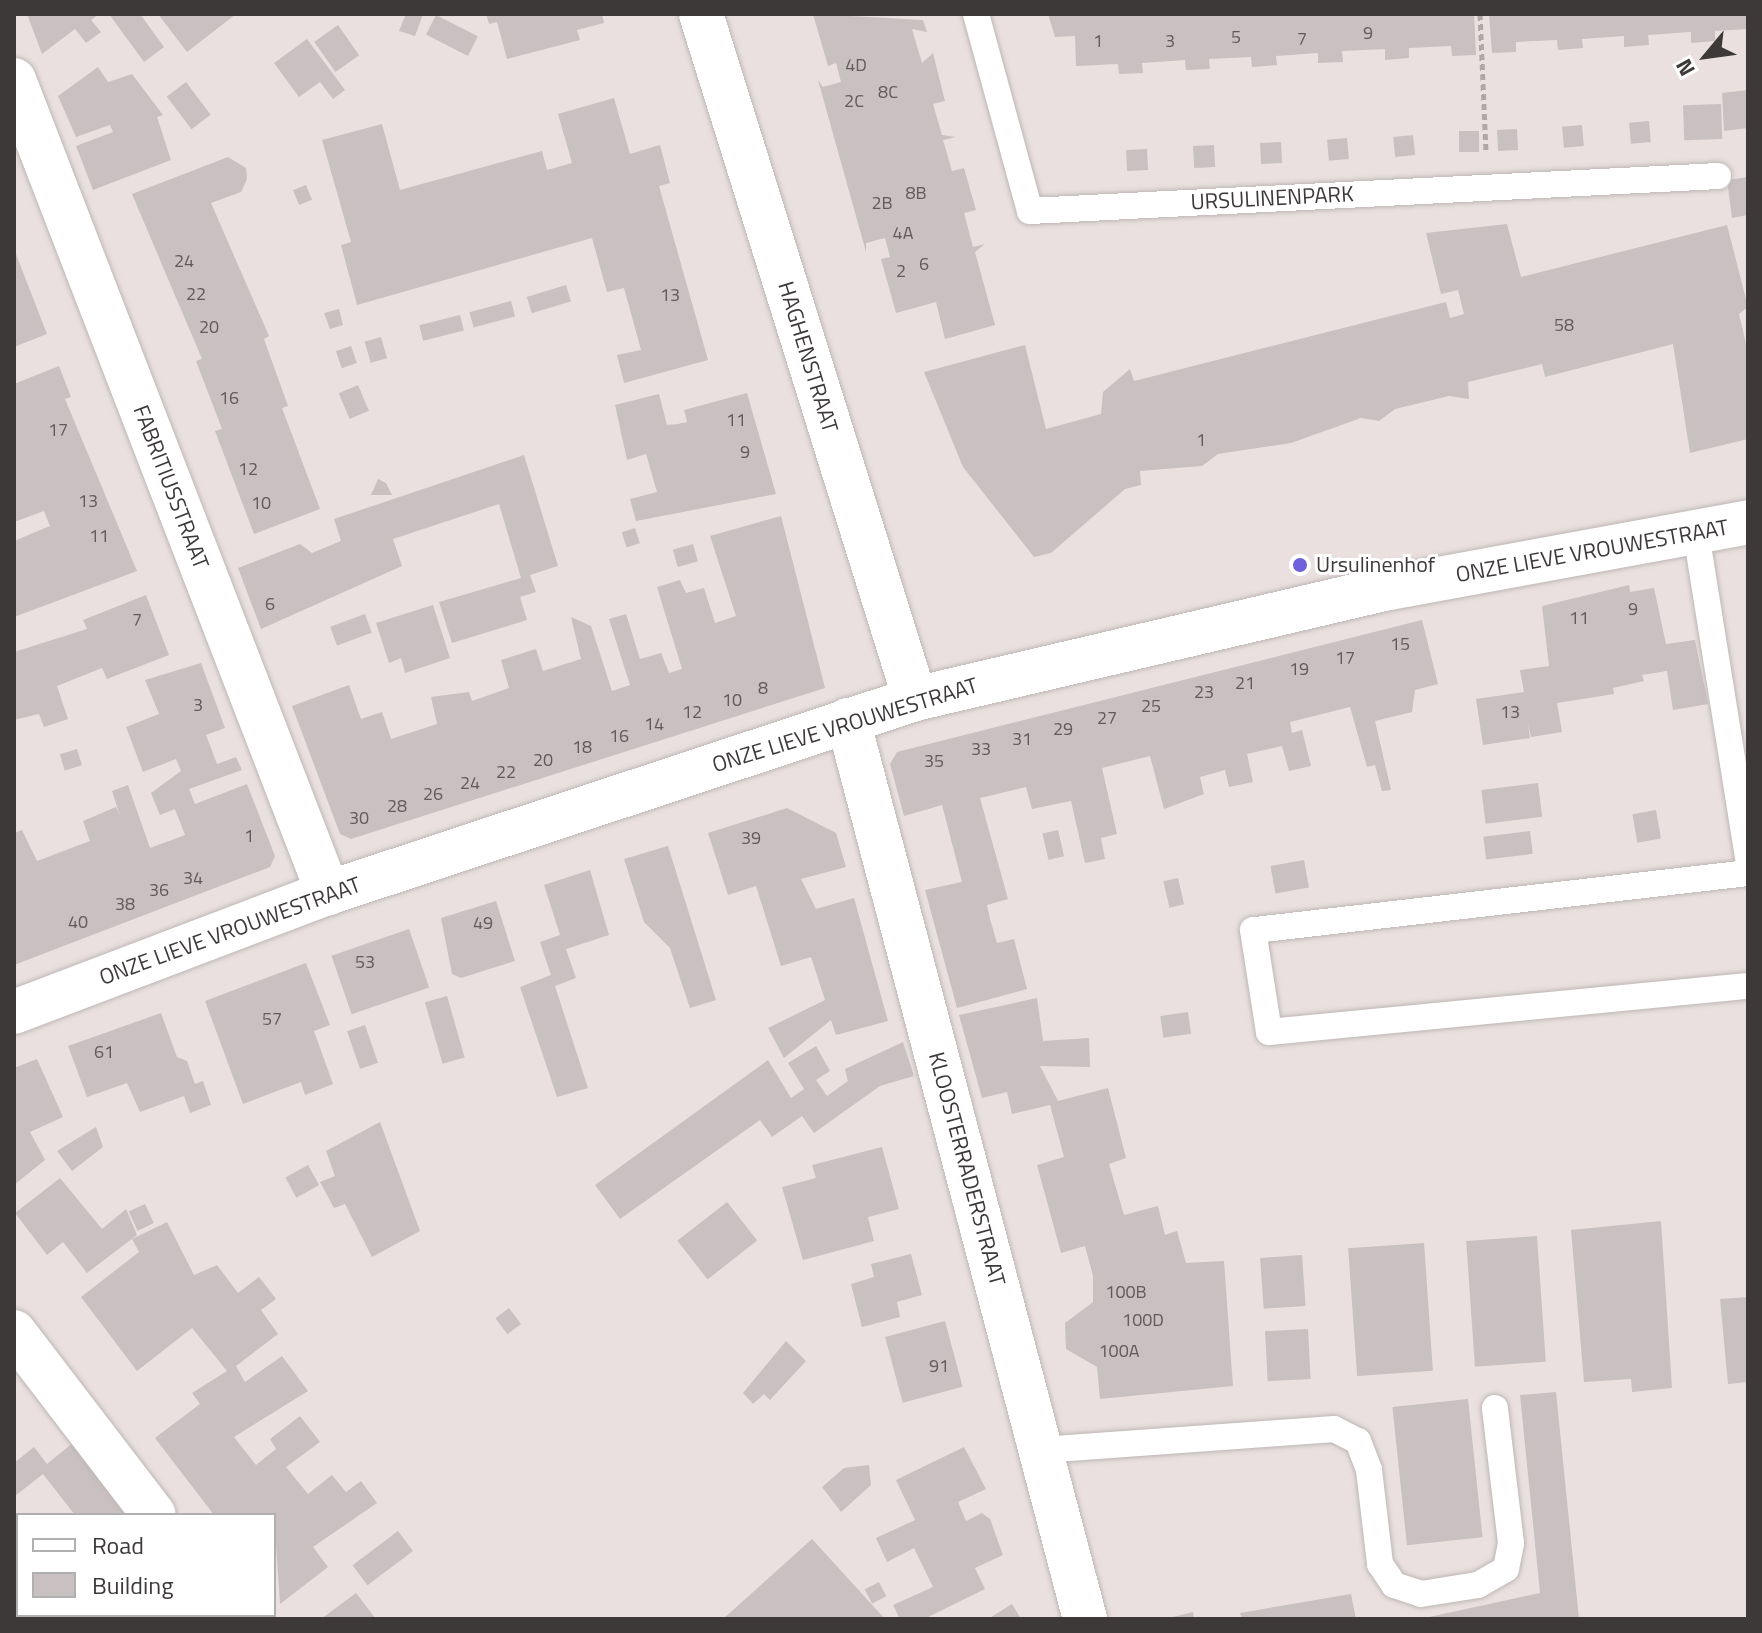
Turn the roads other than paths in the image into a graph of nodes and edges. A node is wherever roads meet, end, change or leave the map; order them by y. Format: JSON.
{"nodes":[{"id":1,"x":701,"y":14,"type":"edge"},
{"id":2,"x":976,"y":14,"type":"edge"},
{"id":3,"x":14,"y":80,"type":"edge"},
{"id":4,"x":1718,"y":176,"type":"dead end"},
{"id":5,"x":1748,"y":522,"type":"edge"},
{"id":6,"x":1696,"y":533,"type":"junction"},
{"id":7,"x":915,"y":699,"type":"junction"},
{"id":8,"x":848,"y":720,"type":"junction"},
{"id":9,"x":1748,"y":859,"type":"edge"},
{"id":10,"x":1748,"y":873,"type":"edge"},
{"id":11,"x":328,"y":893,"type":"junction"},
{"id":12,"x":1748,"y":986,"type":"edge"},
{"id":13,"x":14,"y":1012,"type":"edge"},
{"id":14,"x":14,"y":1332,"type":"edge"},
{"id":15,"x":1495,"y":1408,"type":"dead end"},
{"id":16,"x":1041,"y":1450,"type":"junction"},
{"id":17,"x":152,"y":1513,"type":"edge"},
{"id":18,"x":1085,"y":1619,"type":"edge"}],
"edges":[{"from":1,"to":7,"type":"street","name":"HAGHENSTRAAT"},
{"from":2,"to":4,"type":"lane","name":"URSULINENPARK"},
{"from":3,"to":11,"type":"street","name":"FABRITIUSSTRAAT"},
{"from":5,"to":6,"type":"street","name":"ONZE LIEVE VROUWESTRAAT"},
{"from":6,"to":7,"type":"street","name":"ONZE LIEVE VROUWESTRAAT"},
{"from":6,"to":9,"type":"lane"},
{"from":7,"to":8,"type":"street","name":"ONZE LIEVE VROUWESTRAAT"},
{"from":8,"to":11,"type":"street","name":"ONZE LIEVE VROUWESTRAAT"},
{"from":8,"to":16,"type":"street","name":"KLOOSTERRADERSTRAAT"},
{"from":10,"to":12,"type":"lane"},
{"from":11,"to":13,"type":"street","name":"ONZE LIEVE VROUWESTRAAT"},
{"from":14,"to":17,"type":"street"},
{"from":15,"to":16,"type":"lane"},
{"from":16,"to":18,"type":"street","name":"KLOOSTERRADERSTRAAT"}]}
